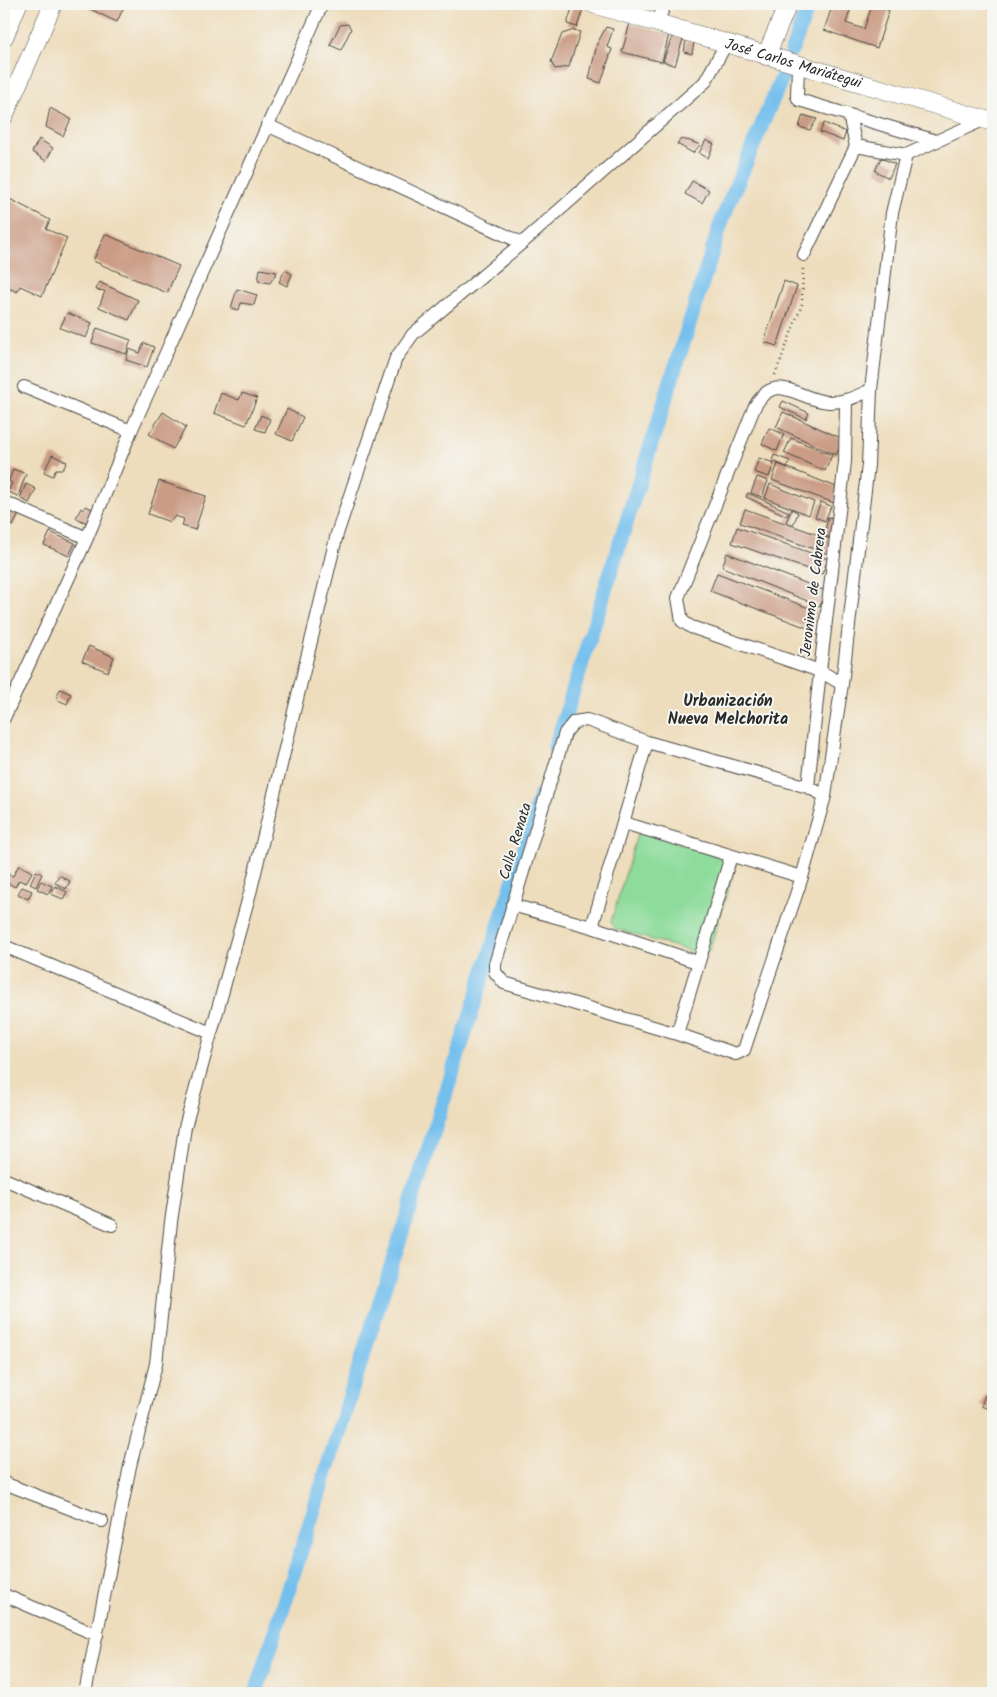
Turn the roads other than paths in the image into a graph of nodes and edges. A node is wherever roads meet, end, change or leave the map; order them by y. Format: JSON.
{"nodes":[{"id":1,"x":18,"y":4,"type":"edge"},
{"id":2,"x":52,"y":4,"type":"edge"},
{"id":3,"x":322,"y":4,"type":"edge"},
{"id":4,"x":593,"y":4,"type":"edge"},
{"id":5,"x":665,"y":4,"type":"edge"},
{"id":6,"x":788,"y":4,"type":"edge"},
{"id":7,"x":657,"y":23,"type":"junction"},
{"id":8,"x":4,"y":37,"type":"edge"},
{"id":9,"x":726,"y":44,"type":"junction"},
{"id":10,"x":766,"y":56,"type":"junction"},
{"id":11,"x":798,"y":66,"type":"junction"},
{"id":12,"x":850,"y":115,"type":"junction"},
{"id":13,"x":4,"y":116,"type":"edge"},
{"id":14,"x":988,"y":121,"type":"edge"},
{"id":15,"x":268,"y":124,"type":"junction"},
{"id":16,"x":933,"y":140,"type":"junction"},
{"id":17,"x":856,"y":146,"type":"junction"},
{"id":18,"x":906,"y":155,"type":"junction"},
{"id":19,"x":522,"y":243,"type":"junction"},
{"id":20,"x":804,"y":255,"type":"road end"},
{"id":21,"x":24,"y":387,"type":"dead end"},
{"id":22,"x":870,"y":390,"type":"junction"},
{"id":23,"x":846,"y":401,"type":"junction"},
{"id":24,"x":131,"y":431,"type":"junction"},
{"id":25,"x":4,"y":502,"type":"edge"},
{"id":26,"x":87,"y":538,"type":"junction"},
{"id":27,"x":820,"y":671,"type":"junction"},
{"id":28,"x":842,"y":684,"type":"junction"},
{"id":29,"x":4,"y":718,"type":"edge"},
{"id":30,"x":647,"y":742,"type":"junction"},
{"id":31,"x":808,"y":787,"type":"junction"},
{"id":32,"x":825,"y":796,"type":"junction"},
{"id":33,"x":624,"y":823,"type":"junction"},
{"id":34,"x":731,"y":856,"type":"junction"},
{"id":35,"x":802,"y":877,"type":"junction"},
{"id":36,"x":512,"y":905,"type":"junction"},
{"id":37,"x":592,"y":927,"type":"junction"},
{"id":38,"x":4,"y":946,"type":"edge"},
{"id":39,"x":697,"y":962,"type":"junction"},
{"id":40,"x":211,"y":1033,"type":"junction"},
{"id":41,"x":677,"y":1034,"type":"junction"},
{"id":42,"x":4,"y":1179,"type":"edge"},
{"id":43,"x":112,"y":1225,"type":"dead end"},
{"id":44,"x":4,"y":1483,"type":"edge"},
{"id":45,"x":102,"y":1521,"type":"dead end"},
{"id":46,"x":4,"y":1595,"type":"edge"},
{"id":47,"x":96,"y":1635,"type":"junction"},
{"id":48,"x":85,"y":1693,"type":"edge"}],
"edges":[{"from":1,"to":8,"type":"main road"},
{"from":2,"to":13,"type":"main road"},
{"from":3,"to":15,"type":"street"},
{"from":4,"to":7,"type":"main road","name":"José Carlos Mariátegui"},
{"from":5,"to":7,"type":"street"},
{"from":6,"to":10,"type":"main road"},
{"from":7,"to":9,"type":"main road","name":"José Carlos Mariátegui"},
{"from":9,"to":10,"type":"main road","name":"José Carlos Mariátegui"},
{"from":9,"to":19,"type":"street"},
{"from":10,"to":11,"type":"main road","name":"José Carlos Mariátegui"},
{"from":11,"to":12,"type":"street"},
{"from":11,"to":14,"type":"main road","name":"José Carlos Mariátegui"},
{"from":12,"to":16,"type":"street"},
{"from":12,"to":17,"type":"street"},
{"from":14,"to":16,"type":"street"},
{"from":15,"to":19,"type":"street"},
{"from":15,"to":24,"type":"street"},
{"from":16,"to":18,"type":"street"},
{"from":17,"to":18,"type":"street"},
{"from":17,"to":20,"type":"street"},
{"from":18,"to":22,"type":"street"},
{"from":19,"to":40,"type":"street"},
{"from":21,"to":24,"type":"street"},
{"from":22,"to":23,"type":"street"},
{"from":22,"to":28,"type":"street"},
{"from":23,"to":27,"type":"street","name":"Jeronimo de Cabrera"},
{"from":23,"to":27,"type":"street"},
{"from":24,"to":26,"type":"street"},
{"from":25,"to":26,"type":"street"},
{"from":26,"to":29,"type":"street"},
{"from":27,"to":28,"type":"street"},
{"from":27,"to":31,"type":"street","name":"Jeronimo de Cabrera"},
{"from":28,"to":32,"type":"street"},
{"from":30,"to":31,"type":"street"},
{"from":30,"to":33,"type":"street"},
{"from":30,"to":36,"type":"street","name":"Calle Renata"},
{"from":31,"to":32,"type":"street"},
{"from":32,"to":35,"type":"street"},
{"from":33,"to":34,"type":"street"},
{"from":33,"to":37,"type":"street"},
{"from":34,"to":35,"type":"street"},
{"from":34,"to":39,"type":"street"},
{"from":35,"to":41,"type":"street"},
{"from":36,"to":37,"type":"street"},
{"from":36,"to":41,"type":"street","name":"Calle Renata"},
{"from":37,"to":39,"type":"street"},
{"from":38,"to":40,"type":"street"},
{"from":39,"to":41,"type":"street"},
{"from":40,"to":47,"type":"street"},
{"from":42,"to":43,"type":"street"},
{"from":44,"to":45,"type":"street"},
{"from":46,"to":47,"type":"street"},
{"from":47,"to":48,"type":"street"}]}
